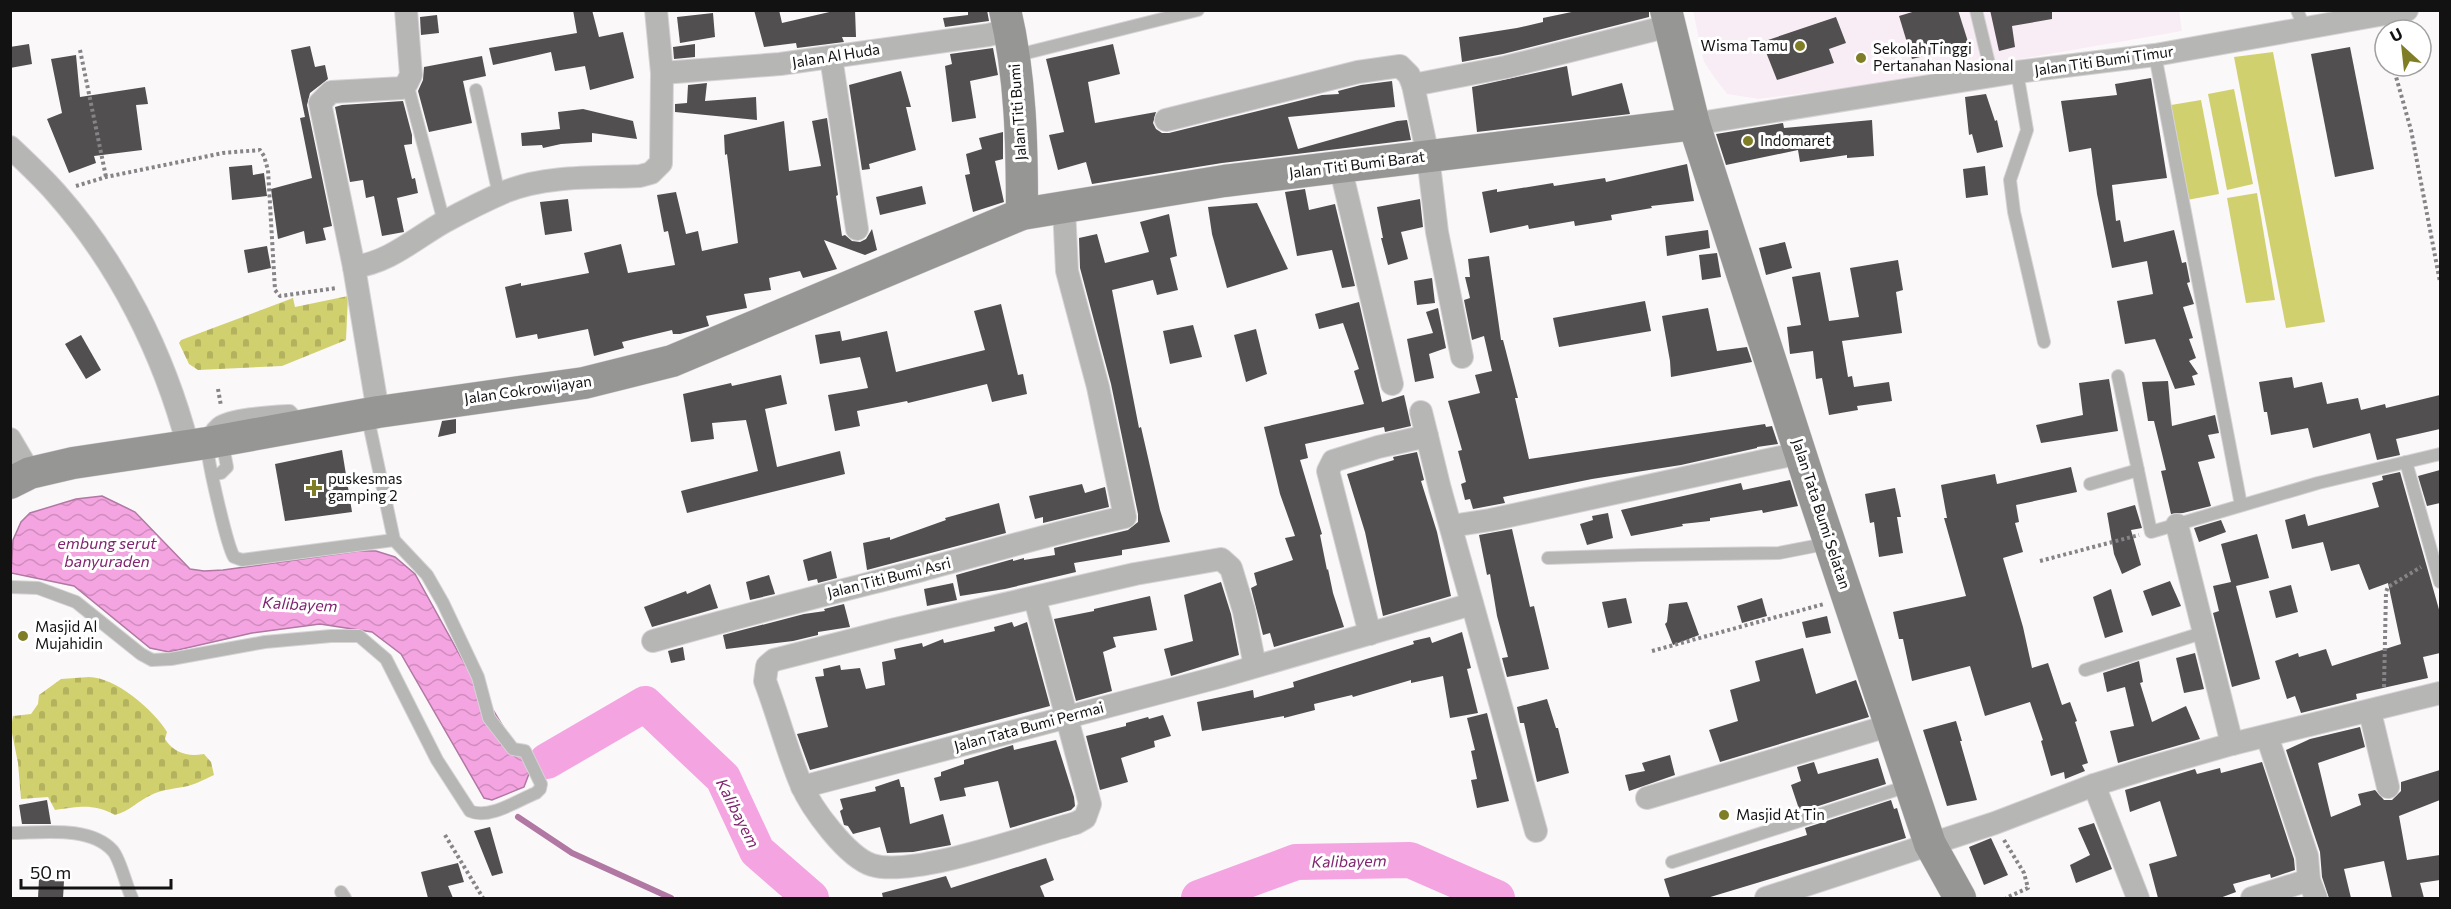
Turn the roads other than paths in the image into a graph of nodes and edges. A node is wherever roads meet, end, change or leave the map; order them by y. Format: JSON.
{"nodes":[{"id":1,"x":406,"y":10,"type":"edge"},
{"id":2,"x":656,"y":10,"type":"edge"},
{"id":3,"x":1198,"y":10,"type":"edge"},
{"id":4,"x":1976,"y":10,"type":"edge"},
{"id":5,"x":2407,"y":10,"type":"edge"},
{"id":6,"x":1667,"y":18,"type":"edge"},
{"id":7,"x":2301,"y":20,"type":"edge"},
{"id":8,"x":1009,"y":32,"type":"edge"},
{"id":9,"x":2155,"y":55,"type":"junction"},
{"id":10,"x":831,"y":57,"type":"junction"},
{"id":11,"x":2017,"y":72,"type":"junction"},
{"id":12,"x":662,"y":74,"type":"junction"},
{"id":13,"x":1992,"y":76,"type":"junction"},
{"id":14,"x":407,"y":83,"type":"junction"},
{"id":15,"x":1413,"y":86,"type":"junction"},
{"id":16,"x":476,"y":90,"type":"dead end"},
{"id":17,"x":1166,"y":120,"type":"dead end"},
{"id":18,"x":1694,"y":123,"type":"junction"},
{"id":19,"x":10,"y":147,"type":"edge"},
{"id":20,"x":1428,"y":156,"type":"junction"},
{"id":21,"x":1340,"y":166,"type":"junction"},
{"id":22,"x":500,"y":195,"type":"junction"},
{"id":23,"x":1064,"y":208,"type":"junction"},
{"id":24,"x":1022,"y":214,"type":"junction"},
{"id":25,"x":444,"y":222,"type":"junction"},
{"id":26,"x":857,"y":229,"type":"dead end"},
{"id":27,"x":356,"y":276,"type":"junction"},
{"id":28,"x":2043,"y":342,"type":"dead end"},
{"id":29,"x":1462,"y":357,"type":"dead end"},
{"id":30,"x":2118,"y":376,"type":"dead end"},
{"id":31,"x":1392,"y":384,"type":"dead end"},
{"id":32,"x":1421,"y":412,"type":"dead end"},
{"id":33,"x":373,"y":413,"type":"junction"},
{"id":34,"x":1427,"y":436,"type":"junction"},
{"id":35,"x":10,"y":439,"type":"edge"},
{"id":36,"x":206,"y":443,"type":"junction"},
{"id":37,"x":1800,"y":453,"type":"junction"},
{"id":38,"x":2440,"y":454,"type":"edge"},
{"id":39,"x":2406,"y":462,"type":"junction"},
{"id":40,"x":2138,"y":470,"type":"junction"},
{"id":41,"x":20,"y":478,"type":"edge"},
{"id":42,"x":2090,"y":484,"type":"dead end"},
{"id":43,"x":2241,"y":505,"type":"junction"},
{"id":44,"x":2177,"y":525,"type":"junction"},
{"id":45,"x":1451,"y":526,"type":"junction"},
{"id":46,"x":394,"y":540,"type":"junction"},
{"id":47,"x":1830,"y":543,"type":"junction"},
{"id":48,"x":1548,"y":558,"type":"dead end"},
{"id":49,"x":2440,"y":582,"type":"edge"},
{"id":50,"x":10,"y":587,"type":"edge"},
{"id":51,"x":1035,"y":598,"type":"junction"},
{"id":52,"x":1472,"y":604,"type":"junction"},
{"id":53,"x":2205,"y":632,"type":"junction"},
{"id":54,"x":1370,"y":634,"type":"junction"},
{"id":55,"x":653,"y":641,"type":"dead end"},
{"id":56,"x":1255,"y":666,"type":"junction"},
{"id":57,"x":2085,"y":670,"type":"dead end"},
{"id":58,"x":2440,"y":693,"type":"edge"},
{"id":59,"x":2370,"y":712,"type":"junction"},
{"id":60,"x":1066,"y":717,"type":"junction"},
{"id":61,"x":1891,"y":725,"type":"junction"},
{"id":62,"x":2267,"y":736,"type":"junction"},
{"id":63,"x":2232,"y":744,"type":"junction"},
{"id":64,"x":1911,"y":785,"type":"junction"},
{"id":65,"x":2094,"y":785,"type":"junction"},
{"id":66,"x":802,"y":787,"type":"junction"},
{"id":67,"x":2388,"y":787,"type":"dead end"},
{"id":68,"x":1647,"y":798,"type":"dead end"},
{"id":69,"x":1536,"y":831,"type":"dead end"},
{"id":70,"x":10,"y":833,"type":"edge"},
{"id":71,"x":1930,"y":844,"type":"junction"},
{"id":72,"x":1672,"y":862,"type":"dead end"},
{"id":73,"x":2312,"y":889,"type":"edge"},
{"id":74,"x":132,"y":898,"type":"edge"},
{"id":75,"x":1766,"y":898,"type":"edge"},
{"id":76,"x":1960,"y":898,"type":"edge"},
{"id":77,"x":2138,"y":898,"type":"edge"},
{"id":78,"x":2252,"y":898,"type":"edge"}],
"edges":[{"from":1,"to":14,"type":"street"},
{"from":2,"to":12,"type":"street"},
{"from":3,"to":8,"type":"lane"},
{"from":4,"to":13,"type":"lane"},
{"from":5,"to":7,"type":"street","name":"Jalan Titi Bumi Timur"},
{"from":6,"to":15,"type":"street"},
{"from":6,"to":18,"type":"street","name":"Jalan Tata Bumi Selatan"},
{"from":7,"to":9,"type":"street","name":"Jalan Titi Bumi Timur"},
{"from":8,"to":10,"type":"street","name":"Jalan Al Huda"},
{"from":8,"to":24,"type":"street","name":"Jalan Titi Bumi"},
{"from":9,"to":11,"type":"street","name":"Jalan Titi Bumi Timur"},
{"from":9,"to":43,"type":"lane"},
{"from":10,"to":12,"type":"street","name":"Jalan Al Huda"},
{"from":10,"to":26,"type":"street"},
{"from":11,"to":13,"type":"street","name":"Jalan Titi Bumi Timur"},
{"from":11,"to":28,"type":"lane"},
{"from":12,"to":22,"type":"street"},
{"from":13,"to":18,"type":"street","name":"Jalan Titi Bumi Timur"},
{"from":14,"to":25,"type":"lane"},
{"from":14,"to":27,"type":"street"},
{"from":15,"to":17,"type":"street"},
{"from":15,"to":20,"type":"street"},
{"from":16,"to":22,"type":"lane"},
{"from":18,"to":20,"type":"street","name":"Jalan Titi Bumi Barat"},
{"from":18,"to":37,"type":"street","name":"Jalan Tata Bumi Selatan"},
{"from":19,"to":36,"type":"street"},
{"from":20,"to":21,"type":"street","name":"Jalan Titi Bumi Barat"},
{"from":20,"to":29,"type":"street"},
{"from":21,"to":23,"type":"street","name":"Jalan Titi Bumi Barat"},
{"from":21,"to":31,"type":"street"},
{"from":22,"to":25,"type":"street"},
{"from":23,"to":24,"type":"street","name":"Jalan Titi Bumi Barat"},
{"from":23,"to":55,"type":"street","name":"Jalan Titi Bumi Asri"},
{"from":24,"to":33,"type":"street","name":"Jalan Cokrowijayan"},
{"from":25,"to":27,"type":"street"},
{"from":27,"to":33,"type":"street"},
{"from":30,"to":40,"type":"lane"},
{"from":32,"to":34,"type":"street"},
{"from":33,"to":36,"type":"street","name":"Jalan Cokrowijayan"},
{"from":33,"to":46,"type":"lane"},
{"from":34,"to":45,"type":"street"},
{"from":34,"to":54,"type":"street"},
{"from":35,"to":41,"type":"street"},
{"from":36,"to":41,"type":"street","name":"Jalan Cokrowijayan"},
{"from":36,"to":46,"type":"lane"},
{"from":37,"to":45,"type":"street"},
{"from":37,"to":47,"type":"street","name":"Jalan Tata Bumi Selatan"},
{"from":38,"to":39,"type":"lane"},
{"from":39,"to":43,"type":"lane"},
{"from":39,"to":49,"type":"lane"},
{"from":40,"to":42,"type":"lane"},
{"from":40,"to":44,"type":"lane"},
{"from":43,"to":44,"type":"lane"},
{"from":44,"to":53,"type":"street"},
{"from":45,"to":52,"type":"street"},
{"from":46,"to":50,"type":"lane"},
{"from":47,"to":48,"type":"lane"},
{"from":47,"to":61,"type":"street","name":"Jalan Tata Bumi Selatan"},
{"from":51,"to":56,"type":"street"},
{"from":51,"to":60,"type":"street"},
{"from":51,"to":66,"type":"street"},
{"from":52,"to":54,"type":"street","name":"Jalan Tata Bumi Permai"},
{"from":52,"to":69,"type":"street"},
{"from":53,"to":57,"type":"lane"},
{"from":53,"to":63,"type":"street"},
{"from":54,"to":56,"type":"street","name":"Jalan Tata Bumi Permai"},
{"from":56,"to":60,"type":"street","name":"Jalan Tata Bumi Permai"},
{"from":58,"to":59,"type":"street"},
{"from":59,"to":62,"type":"street"},
{"from":59,"to":67,"type":"street"},
{"from":60,"to":66,"type":"street","name":"Jalan Tata Bumi Permai"},
{"from":60,"to":66,"type":"street"},
{"from":61,"to":64,"type":"street","name":"Jalan Tata Bumi Selatan"},
{"from":61,"to":68,"type":"street"},
{"from":62,"to":63,"type":"street"},
{"from":62,"to":73,"type":"street"},
{"from":63,"to":65,"type":"street"},
{"from":64,"to":71,"type":"street","name":"Jalan Tata Bumi Selatan"},
{"from":64,"to":72,"type":"lane"},
{"from":65,"to":71,"type":"street"},
{"from":65,"to":77,"type":"street"},
{"from":70,"to":74,"type":"lane"},
{"from":71,"to":75,"type":"street"},
{"from":71,"to":76,"type":"street","name":"Jalan Tata Bumi Selatan"},
{"from":73,"to":78,"type":"street"}]}
